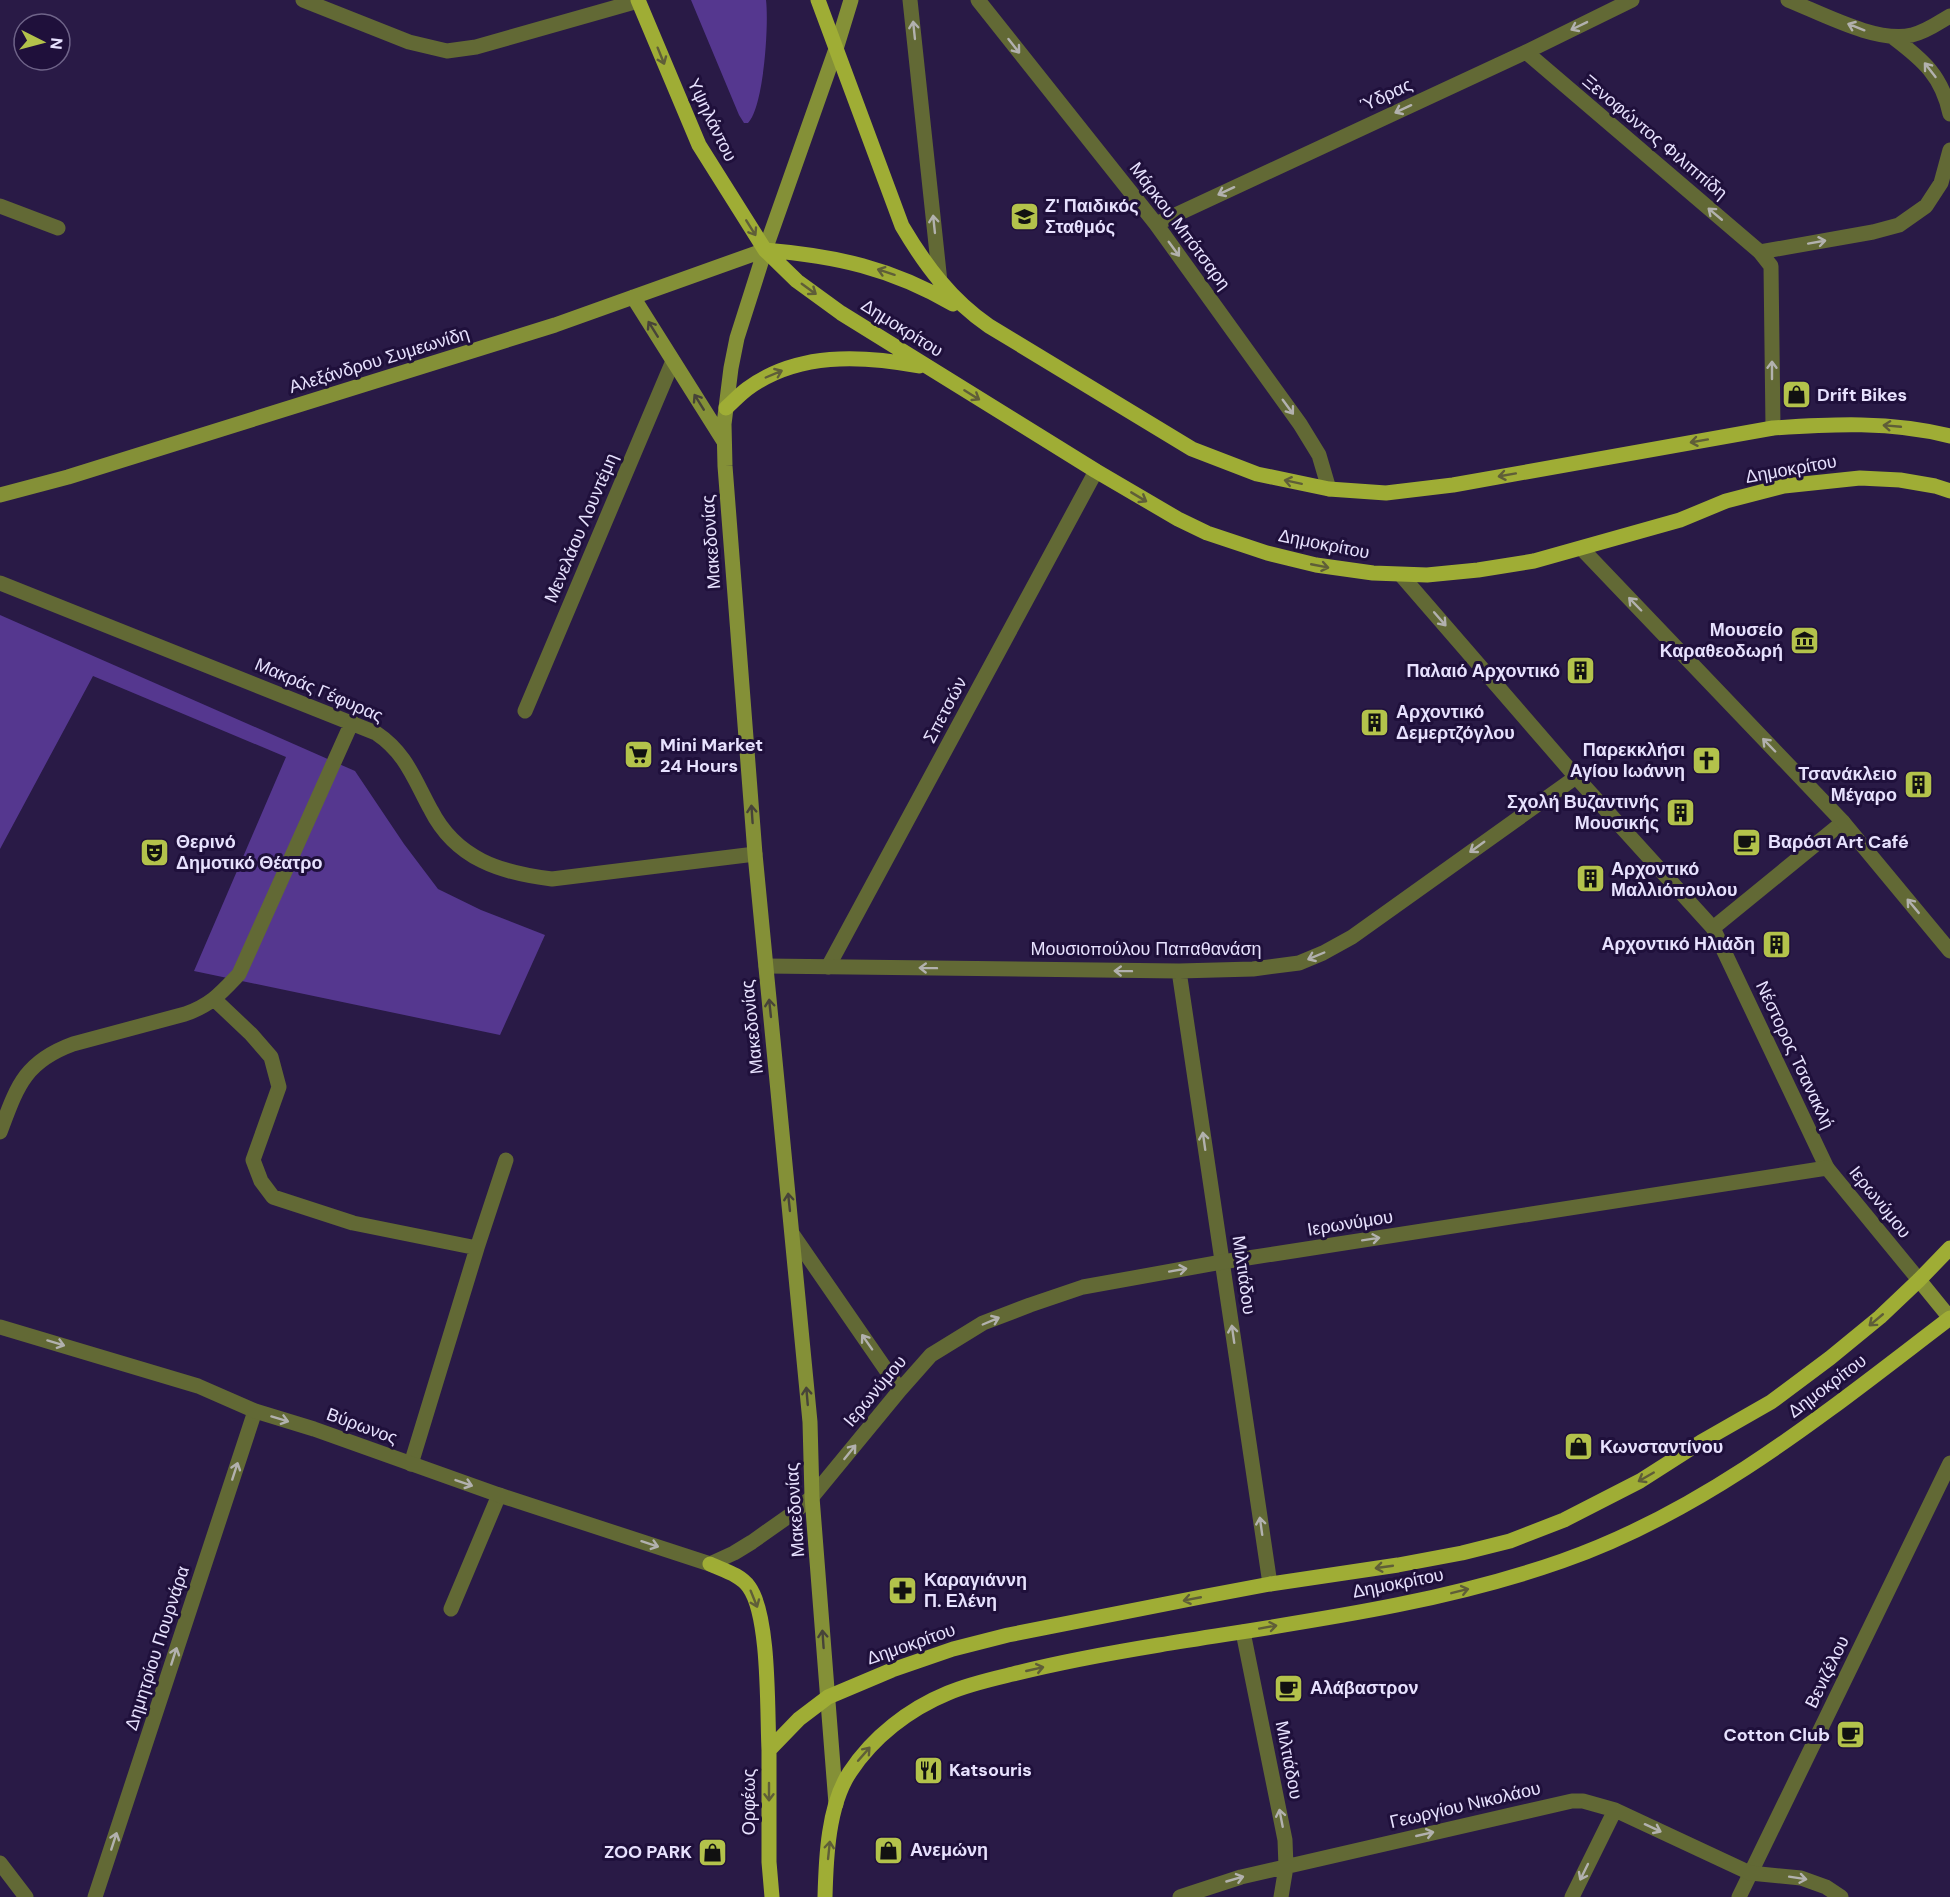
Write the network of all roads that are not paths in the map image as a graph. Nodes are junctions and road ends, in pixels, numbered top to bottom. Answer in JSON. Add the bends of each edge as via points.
{"nodes":[{"id":1,"x":303,"y":0,"type":"edge"},
{"id":2,"x":818,"y":0,"type":"edge"},
{"id":3,"x":851,"y":0,"type":"edge"},
{"id":4,"x":910,"y":0,"type":"edge"},
{"id":5,"x":978,"y":0,"type":"edge"},
{"id":6,"x":1632,"y":0,"type":"edge"},
{"id":7,"x":1788,"y":0,"type":"edge"},
{"id":8,"x":638,"y":1,"type":"edge"},
{"id":9,"x":1950,"y":16,"type":"edge"},
{"id":10,"x":1894,"y":38,"type":"junction"},
{"id":11,"x":836,"y":49,"type":"junction"},
{"id":12,"x":1526,"y":52,"type":"junction"},
{"id":13,"x":1950,"y":114,"type":"edge"},
{"id":14,"x":1950,"y":150,"type":"edge"},
{"id":15,"x":0,"y":206,"type":"edge"},
{"id":16,"x":1156,"y":224,"type":"junction"},
{"id":17,"x":58,"y":228,"type":"dead end"},
{"id":18,"x":765,"y":250,"type":"junction"},
{"id":19,"x":1760,"y":252,"type":"junction"},
{"id":20,"x":940,"y":282,"type":"junction"},
{"id":21,"x":633,"y":297,"type":"junction"},
{"id":22,"x":976,"y":316,"type":"junction"},
{"id":23,"x":674,"y":361,"type":"junction"},
{"id":24,"x":929,"y":368,"type":"junction"},
{"id":25,"x":726,"y":408,"type":"junction"},
{"id":26,"x":1773,"y":428,"type":"junction"},
{"id":27,"x":1950,"y":436,"type":"edge"},
{"id":28,"x":724,"y":442,"type":"junction"},
{"id":29,"x":1096,"y":471,"type":"junction"},
{"id":30,"x":1329,"y":489,"type":"junction"},
{"id":31,"x":1950,"y":491,"type":"edge"},
{"id":32,"x":0,"y":495,"type":"edge"},
{"id":33,"x":1582,"y":549,"type":"junction"},
{"id":34,"x":1401,"y":575,"type":"junction"},
{"id":35,"x":0,"y":583,"type":"edge"},
{"id":36,"x":525,"y":711,"type":"dead end"},
{"id":37,"x":352,"y":722,"type":"junction"},
{"id":38,"x":1576,"y":777,"type":"junction"},
{"id":39,"x":1843,"y":822,"type":"junction"},
{"id":40,"x":755,"y":854,"type":"junction"},
{"id":41,"x":1713,"y":928,"type":"junction"},
{"id":42,"x":1950,"y":951,"type":"edge"},
{"id":43,"x":766,"y":966,"type":"junction"},
{"id":44,"x":828,"y":967,"type":"junction"},
{"id":45,"x":1179,"y":971,"type":"junction"},
{"id":46,"x":215,"y":1000,"type":"junction"},
{"id":47,"x":0,"y":1132,"type":"edge"},
{"id":48,"x":506,"y":1160,"type":"dead end"},
{"id":49,"x":1827,"y":1168,"type":"junction"},
{"id":50,"x":793,"y":1235,"type":"junction"},
{"id":51,"x":477,"y":1248,"type":"junction"},
{"id":52,"x":1950,"y":1248,"type":"edge"},
{"id":53,"x":1222,"y":1262,"type":"junction"},
{"id":54,"x":1919,"y":1280,"type":"junction"},
{"id":55,"x":1950,"y":1318,"type":"edge"},
{"id":56,"x":0,"y":1327,"type":"edge"},
{"id":57,"x":900,"y":1390,"type":"junction"},
{"id":58,"x":255,"y":1411,"type":"junction"},
{"id":59,"x":1950,"y":1463,"type":"edge"},
{"id":60,"x":411,"y":1464,"type":"junction"},
{"id":61,"x":499,"y":1495,"type":"junction"},
{"id":62,"x":812,"y":1497,"type":"junction"},
{"id":63,"x":710,"y":1564,"type":"junction"},
{"id":64,"x":1270,"y":1584,"type":"junction"},
{"id":65,"x":451,"y":1609,"type":"dead end"},
{"id":66,"x":1243,"y":1632,"type":"junction"},
{"id":67,"x":828,"y":1697,"type":"junction"},
{"id":68,"x":769,"y":1750,"type":"junction"},
{"id":69,"x":836,"y":1804,"type":"junction"},
{"id":70,"x":1615,"y":1810,"type":"junction"},
{"id":71,"x":0,"y":1863,"type":"edge"},
{"id":72,"x":1286,"y":1867,"type":"junction"},
{"id":73,"x":1750,"y":1873,"type":"junction"},
{"id":74,"x":26,"y":1897,"type":"edge"},
{"id":75,"x":95,"y":1897,"type":"edge"},
{"id":76,"x":772,"y":1897,"type":"edge"},
{"id":77,"x":825,"y":1897,"type":"edge"},
{"id":78,"x":1180,"y":1897,"type":"edge"},
{"id":79,"x":1281,"y":1897,"type":"edge"},
{"id":80,"x":1572,"y":1897,"type":"edge"},
{"id":81,"x":1739,"y":1897,"type":"edge"},
{"id":82,"x":1841,"y":1897,"type":"edge"}],
"edges":[{"from":1,"to":8,"type":"street","via":[[409,42],[447,51],[476,47]]},
{"from":2,"to":11,"type":"main road"},
{"from":3,"to":11,"type":"main road"},
{"from":20,"to":4,"type":"street","one_way":true},
{"from":5,"to":16,"type":"street","name":"Μάρκου Μπότσαρη","one_way":true},
{"from":6,"to":12,"type":"street","name":"Ύδρας","one_way":true},
{"from":10,"to":7,"type":"street","one_way":true,"via":[[1865,31]]},
{"from":8,"to":18,"type":"main road","name":"Υψηλάντου","one_way":true,"via":[[699,145]]},
{"from":9,"to":10,"type":"street","via":[[1921,32]]},
{"from":13,"to":10,"type":"street","one_way":true,"via":[[1935,76]]},
{"from":11,"to":18,"type":"main road"},
{"from":11,"to":20,"type":"main road","name":"Δημοκρίτου","via":[[902,226]]},
{"from":12,"to":16,"type":"street","name":"Ύδρας","one_way":true},
{"from":19,"to":12,"type":"street","name":"Ξενοφώντος Φιλιππίδη","one_way":true},
{"from":19,"to":14,"type":"street","one_way":true,"via":[[1899,225],[1926,206],[1941,183]]},
{"from":15,"to":17,"type":"street"},
{"from":16,"to":30,"type":"street","name":"Μάρκου Μπότσαρη","one_way":true,"via":[[1300,424],[1319,455]]},
{"from":18,"to":21,"type":"main road","name":"Αλεξάνδρου Συμεωνίδη"},
{"from":22,"to":18,"type":"main road","one_way":true,"via":[[892,273],[830,258]]},
{"from":18,"to":24,"type":"main road","name":"Δημοκρίτου","one_way":true,"via":[[797,281],[841,313]]},
{"from":18,"to":25,"type":"main road","name":"Μακεδονίας","via":[[738,338]]},
{"from":26,"to":19,"type":"street","name":"Ξενοφώντος Φιλιππίδη","one_way":true,"via":[[1771,266]]},
{"from":20,"to":22,"type":"main road","name":"Δημοκρίτου"},
{"from":23,"to":21,"type":"main road","one_way":true},
{"from":21,"to":32,"type":"main road","name":"Αλεξάνδρου Συμεωνίδη","via":[[79,474]]},
{"from":30,"to":22,"type":"main road","name":"Δημοκρίτου","one_way":true,"via":[[1257,474],[1192,449]]},
{"from":28,"to":23,"type":"main road","one_way":true},
{"from":23,"to":36,"type":"street","name":"Μενελάου Λουντέμη"},
{"from":25,"to":24,"type":"main road","one_way":true,"via":[[769,375],[823,360],[884,359]]},
{"from":24,"to":29,"type":"main road","name":"Δημοκρίτου","one_way":true},
{"from":25,"to":28,"type":"main road","name":"Μακεδονίας"},
{"from":27,"to":26,"type":"main road","name":"Δημοκρίτου","one_way":true,"via":[[1900,426],[1863,424]]},
{"from":26,"to":30,"type":"main road","name":"Δημοκρίτου","one_way":true,"via":[[1453,485],[1386,493]]},
{"from":40,"to":28,"type":"main road","name":"Μακεδονίας","one_way":true},
{"from":29,"to":34,"type":"main road","name":"Δημοκρίτου","one_way":true,"via":[[1178,519],[1236,544],[1316,565]]},
{"from":29,"to":44,"type":"street","name":"Σπετσών"},
{"from":31,"to":33,"type":"main road","name":"Δημοκρίτου","via":[[1900,480],[1860,478],[1784,486]]},
{"from":33,"to":34,"type":"main road","name":"Δημοκρίτου","via":[[1498,567]]},
{"from":39,"to":33,"type":"street","one_way":true},
{"from":34,"to":38,"type":"street","name":"Νέστορος Τσανακλή","one_way":true},
{"from":35,"to":37,"type":"street","name":"Μακράς Γέφυρας"},
{"from":37,"to":40,"type":"street","name":"Μακράς Γέφυρας","via":[[396,748],[441,826],[472,856],[496,868],[552,879]]},
{"from":37,"to":46,"type":"street","via":[[247,961]]},
{"from":38,"to":41,"type":"street","name":"Νέστορος Τσανακλή"},
{"from":38,"to":45,"type":"street","name":"Μουσιοπούλου Παπαθανάση","one_way":true,"via":[[1352,937],[1323,953],[1299,963],[1270,968]]},
{"from":39,"to":41,"type":"street"},
{"from":42,"to":39,"type":"street","one_way":true},
{"from":40,"to":43,"type":"main road","name":"Μακεδονίας"},
{"from":41,"to":49,"type":"street","name":"Νέστορος Τσανακλή"},
{"from":43,"to":44,"type":"street","name":"Μουσιοπούλου Παπαθανάση"},
{"from":50,"to":43,"type":"main road","name":"Μακεδονίας","one_way":true},
{"from":45,"to":44,"type":"street","name":"Μουσιοπούλου Παπαθανάση","one_way":true},
{"from":53,"to":45,"type":"street","name":"Μιλτιάδου","one_way":true},
{"from":46,"to":47,"type":"street","via":[[201,1009],[73,1044],[43,1058],[21,1082]]},
{"from":46,"to":51,"type":"street","via":[[271,1057],[279,1087],[253,1160],[273,1197],[353,1223]]},
{"from":48,"to":51,"type":"street"},
{"from":53,"to":49,"type":"street","name":"Ιερωνύμου","one_way":true},
{"from":49,"to":54,"type":"street","name":"Ιερωνύμου"},
{"from":57,"to":50,"type":"street","one_way":true},
{"from":62,"to":50,"type":"main road","name":"Μακεδονίας","one_way":true,"via":[[810,1422]]},
{"from":51,"to":60,"type":"street"},
{"from":52,"to":54,"type":"main road","name":"Δημοκρίτου"},
{"from":57,"to":53,"type":"street","name":"Ιερωνύμου","one_way":true,"via":[[931,1356],[983,1323],[1083,1287]]},
{"from":64,"to":53,"type":"street","name":"Μιλτιάδου","one_way":true},
{"from":54,"to":55,"type":"main road"},
{"from":54,"to":64,"type":"main road","name":"Δημοκρίτου","one_way":true,"via":[[1880,1317],[1771,1402],[1564,1520],[1510,1541],[1462,1553]]},
{"from":66,"to":55,"type":"main road","name":"Δημοκρίτου","one_way":true,"via":[[1476,1587],[1562,1561],[1634,1531],[1730,1477],[1816,1420]]},
{"from":56,"to":58,"type":"street","name":"Βύρωνος","one_way":true,"via":[[198,1386]]},
{"from":62,"to":57,"type":"street","name":"Ιερωνύμου","one_way":true},
{"from":58,"to":60,"type":"street","name":"Βύρωνος","one_way":true},
{"from":75,"to":58,"type":"street","name":"Δημητρίου Πουρνάρα","one_way":true},
{"from":59,"to":73,"type":"street","name":"Βενιζέλου"},
{"from":60,"to":61,"type":"street","name":"Βύρωνος","one_way":true},
{"from":61,"to":63,"type":"street","name":"Βύρωνος","one_way":true},
{"from":61,"to":65,"type":"street"},
{"from":62,"to":63,"type":"street","name":"Ιερωνύμου","via":[[752,1542]]},
{"from":67,"to":62,"type":"main road","name":"Μακεδονίας","one_way":true},
{"from":63,"to":68,"type":"main road","one_way":true,"via":[[740,1578],[755,1598],[764,1636]]},
{"from":64,"to":67,"type":"main road","name":"Δημοκρίτου","one_way":true,"via":[[953,1649]]},
{"from":69,"to":66,"type":"main road","name":"Δημοκρίτου","one_way":true,"via":[[849,1773],[875,1742],[906,1716],[950,1692],[1074,1659]]},
{"from":72,"to":66,"type":"street","name":"Μιλτιάδου","one_way":true,"via":[[1282,1820]]},
{"from":67,"to":68,"type":"main road","name":"Ορφέως","via":[[799,1719]]},
{"from":67,"to":69,"type":"main road","name":"Μακεδονίας"},
{"from":68,"to":76,"type":"main road","name":"Ορφέως","one_way":true},
{"from":77,"to":69,"type":"main road","one_way":true},
{"from":72,"to":70,"type":"street","name":"Γεωργίου Νικολάου","one_way":true,"via":[[1561,1802],[1583,1801]]},
{"from":70,"to":73,"type":"street","name":"Γεωργίου Νικολάου","one_way":true},
{"from":70,"to":80,"type":"street","one_way":true},
{"from":71,"to":74,"type":"street"},
{"from":78,"to":72,"type":"street","name":"Γεωργίου Νικολάου","one_way":true},
{"from":72,"to":79,"type":"street","name":"Μιλτιάδου"},
{"from":73,"to":81,"type":"street","name":"Βενιζέλου"},
{"from":73,"to":82,"type":"street","name":"Γεωργίου Νικολάου","one_way":true,"via":[[1801,1878]]}]}
